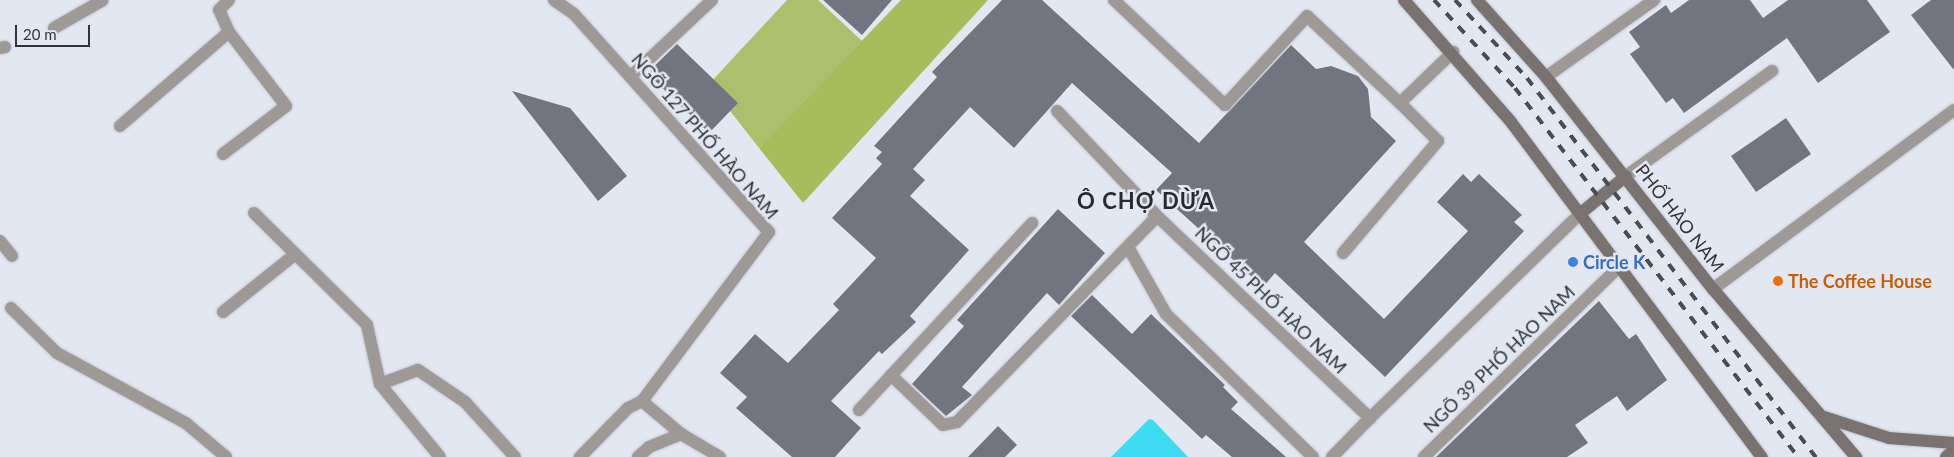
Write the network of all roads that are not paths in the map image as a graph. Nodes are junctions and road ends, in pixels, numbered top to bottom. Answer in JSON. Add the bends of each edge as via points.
{"nodes":[{"id":1,"x":103,"y":0,"type":"edge"},
{"id":2,"x":229,"y":0,"type":"edge"},
{"id":3,"x":554,"y":0,"type":"edge"},
{"id":4,"x":712,"y":0,"type":"edge"},
{"id":5,"x":1114,"y":0,"type":"edge"},
{"id":6,"x":1404,"y":0,"type":"edge"},
{"id":7,"x":1477,"y":0,"type":"edge"},
{"id":8,"x":1654,"y":0,"type":"edge"},
{"id":9,"x":54,"y":28,"type":"dead end"},
{"id":10,"x":229,"y":32,"type":"junction"},
{"id":11,"x":1452,"y":52,"type":"junction"},
{"id":12,"x":1772,"y":70,"type":"dead end"},
{"id":13,"x":631,"y":76,"type":"junction"},
{"id":14,"x":1546,"y":77,"type":"junction"},
{"id":15,"x":1400,"y":103,"type":"junction"},
{"id":16,"x":1954,"y":110,"type":"edge"},
{"id":17,"x":1057,"y":111,"type":"dead end"},
{"id":18,"x":120,"y":126,"type":"dead end"},
{"id":19,"x":223,"y":154,"type":"dead end"},
{"id":20,"x":1626,"y":176,"type":"junction"},
{"id":21,"x":254,"y":213,"type":"dead end"},
{"id":22,"x":1582,"y":213,"type":"junction"},
{"id":23,"x":1157,"y":216,"type":"junction"},
{"id":24,"x":1032,"y":223,"type":"dead end"},
{"id":25,"x":0,"y":240,"type":"edge"},
{"id":26,"x":1128,"y":247,"type":"junction"},
{"id":27,"x":1343,"y":253,"type":"dead end"},
{"id":28,"x":12,"y":256,"type":"dead end"},
{"id":29,"x":294,"y":256,"type":"junction"},
{"id":30,"x":1621,"y":265,"type":"junction"},
{"id":31,"x":1712,"y":289,"type":"junction"},
{"id":32,"x":11,"y":308,"type":"dead end"},
{"id":33,"x":223,"y":312,"type":"dead end"},
{"id":34,"x":891,"y":375,"type":"junction"},
{"id":35,"x":380,"y":384,"type":"junction"},
{"id":36,"x":642,"y":401,"type":"junction"},
{"id":37,"x":859,"y":410,"type":"dead end"},
{"id":38,"x":1824,"y":416,"type":"junction"},
{"id":39,"x":1370,"y":418,"type":"junction"},
{"id":40,"x":681,"y":434,"type":"junction"},
{"id":41,"x":1954,"y":443,"type":"edge"},
{"id":42,"x":1954,"y":450,"type":"edge"},
{"id":43,"x":226,"y":457,"type":"edge"},
{"id":44,"x":440,"y":457,"type":"edge"},
{"id":45,"x":514,"y":457,"type":"edge"},
{"id":46,"x":580,"y":457,"type":"edge"},
{"id":47,"x":638,"y":457,"type":"edge"},
{"id":48,"x":720,"y":457,"type":"edge"},
{"id":49,"x":1313,"y":457,"type":"edge"},
{"id":50,"x":1332,"y":457,"type":"edge"},
{"id":51,"x":1424,"y":457,"type":"edge"},
{"id":52,"x":1762,"y":457,"type":"edge"},
{"id":53,"x":1856,"y":457,"type":"edge"},
{"id":54,"x":1946,"y":457,"type":"edge"}],
"edges":[{"from":1,"to":9,"type":"lane"},
{"from":2,"to":10,"type":"lane","via":[[219,10]]},
{"from":3,"to":13,"type":"lane","name":"NGÕ 127 PHỐ HÀO NAM","via":[[574,14]]},
{"from":4,"to":13,"type":"lane"},
{"from":5,"to":15,"type":"lane","via":[[1225,105],[1307,16]]},
{"from":6,"to":11,"type":"main road"},
{"from":7,"to":14,"type":"main road","name":"PHỐ HÀO NAM"},
{"from":8,"to":14,"type":"lane"},
{"from":10,"to":18,"type":"lane"},
{"from":10,"to":19,"type":"lane","via":[[286,106]]},
{"from":11,"to":15,"type":"lane"},
{"from":11,"to":22,"type":"main road"},
{"from":12,"to":20,"type":"lane"},
{"from":13,"to":36,"type":"lane","name":"NGÕ 127 PHỐ HÀO NAM","via":[[769,232]]},
{"from":14,"to":20,"type":"main road","name":"PHỐ HÀO NAM"},
{"from":15,"to":27,"type":"lane","via":[[1438,141]]},
{"from":16,"to":31,"type":"lane"},
{"from":17,"to":23,"type":"lane","name":"NGÕ 45 PHỐ HÀO NAM"},
{"from":20,"to":22,"type":"main road"},
{"from":20,"to":31,"type":"main road","name":"PHỐ HÀO NAM"},
{"from":21,"to":29,"type":"lane"},
{"from":22,"to":30,"type":"main road"},
{"from":22,"to":39,"type":"lane"},
{"from":23,"to":26,"type":"lane"},
{"from":23,"to":39,"type":"lane","name":"NGÕ 45 PHỐ HÀO NAM"},
{"from":24,"to":34,"type":"lane"},
{"from":25,"to":28,"type":"lane"},
{"from":26,"to":34,"type":"lane","via":[[950,426],[942,425]]},
{"from":26,"to":49,"type":"lane","via":[[1166,314]]},
{"from":29,"to":33,"type":"lane"},
{"from":29,"to":35,"type":"lane","via":[[367,325]]},
{"from":30,"to":51,"type":"lane","name":"NGÕ 39 PHỐ HÀO NAM"},
{"from":30,"to":52,"type":"main road"},
{"from":31,"to":38,"type":"main road","name":"PHỐ HÀO NAM"},
{"from":32,"to":43,"type":"lane","via":[[57,353],[187,424]]},
{"from":34,"to":37,"type":"lane"},
{"from":35,"to":44,"type":"lane"},
{"from":35,"to":45,"type":"lane","via":[[418,370],[465,402]]},
{"from":36,"to":40,"type":"lane"},
{"from":36,"to":46,"type":"lane","via":[[628,408]]},
{"from":38,"to":41,"type":"main road","via":[[1889,438]]},
{"from":38,"to":53,"type":"main road","name":"PHỐ HÀO NAM"},
{"from":39,"to":50,"type":"lane"},
{"from":40,"to":47,"type":"lane","via":[[649,447]]},
{"from":40,"to":48,"type":"lane"},
{"from":42,"to":54,"type":"main road"}]}
